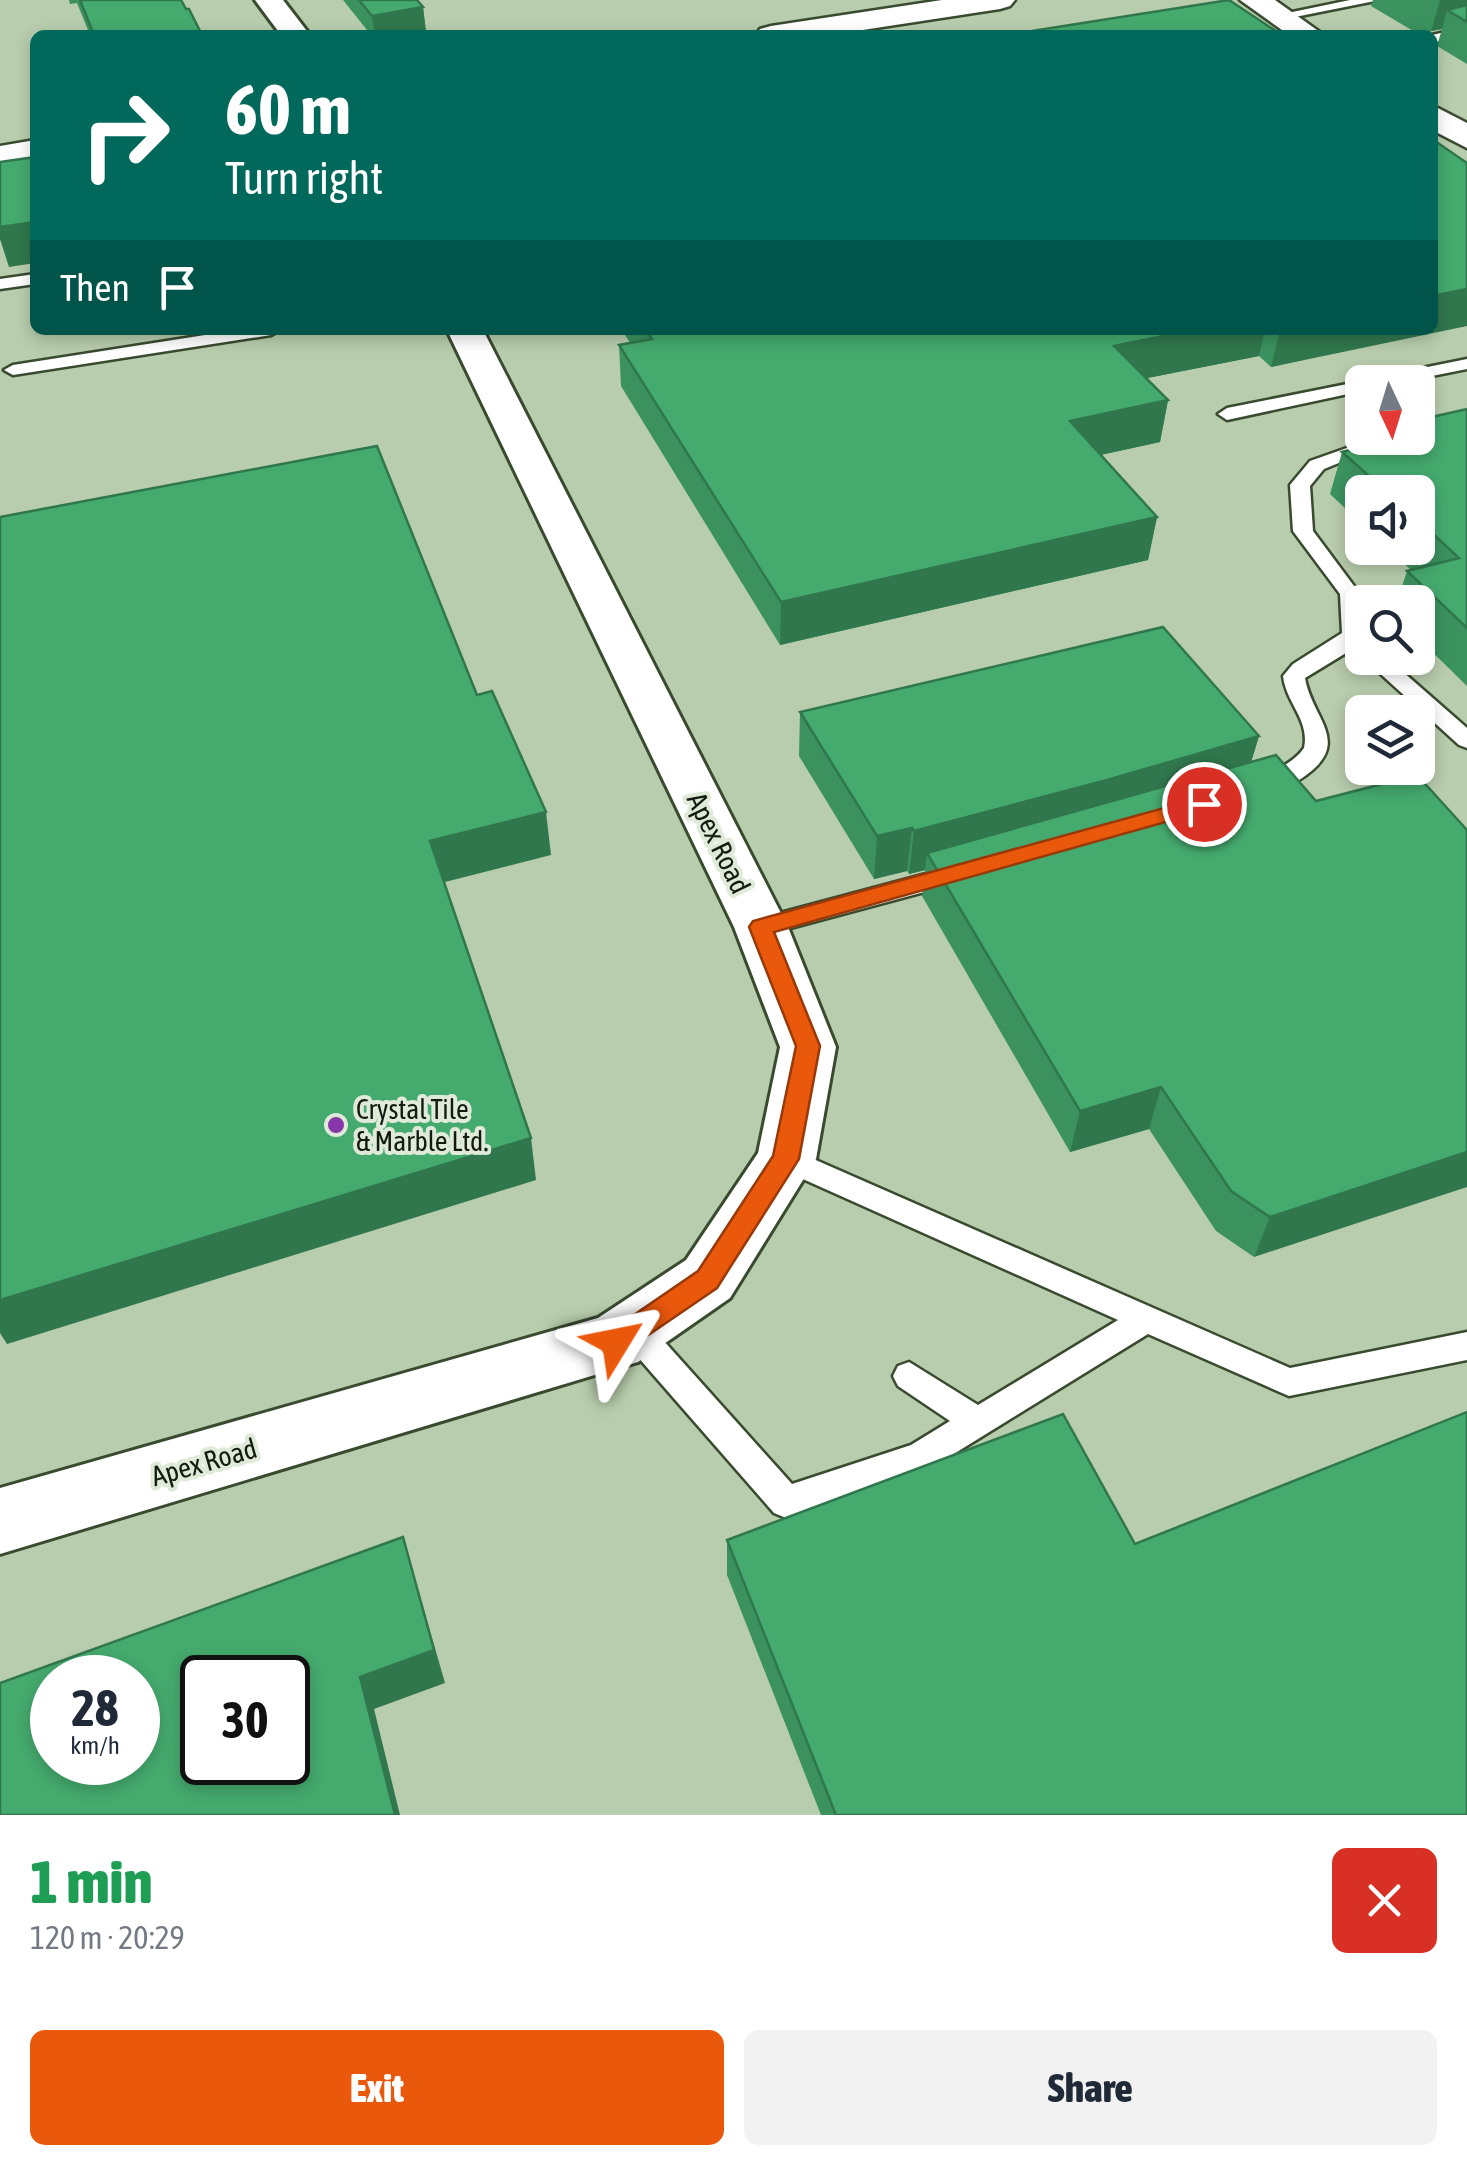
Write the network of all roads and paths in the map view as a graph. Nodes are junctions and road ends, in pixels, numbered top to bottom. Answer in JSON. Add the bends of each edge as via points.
{"nodes":[{"id":1,"x":269,"y":0,"type":"edge"},
{"id":2,"x":1000,"y":0,"type":"edge"},
{"id":3,"x":1373,"y":0,"type":"edge"},
{"id":4,"x":1268,"y":8,"type":"edge"},
{"id":5,"x":292,"y":30,"type":"edge"},
{"id":6,"x":804,"y":30,"type":"edge"},
{"id":7,"x":1301,"y":30,"type":"edge"},
{"id":8,"x":1467,"y":31,"type":"edge"},
{"id":9,"x":1438,"y":38,"type":"edge"},
{"id":10,"x":1438,"y":119,"type":"edge"},
{"id":11,"x":1467,"y":138,"type":"edge"},
{"id":12,"x":30,"y":151,"type":"edge"},
{"id":13,"x":0,"y":156,"type":"edge"},
{"id":14,"x":30,"y":281,"type":"edge"},
{"id":15,"x":2,"y":284,"type":"edge"},
{"id":16,"x":208,"y":335,"type":"edge"},
{"id":17,"x":467,"y":335,"type":"edge"},
{"id":18,"x":182,"y":337,"type":"edge"},
{"id":19,"x":1467,"y":364,"type":"edge"},
{"id":20,"x":13,"y":370,"type":"dead end"},
{"id":21,"x":1435,"y":370,"type":"edge"},
{"id":22,"x":1345,"y":390,"type":"edge"},
{"id":23,"x":1227,"y":414,"type":"dead end"},
{"id":24,"x":1345,"y":455,"type":"edge"},
{"id":25,"x":1345,"y":587,"type":"edge"},
{"id":26,"x":1345,"y":649,"type":"edge"},
{"id":27,"x":1393,"y":675,"type":"edge"},
{"id":28,"x":1467,"y":740,"type":"edge"},
{"id":29,"x":1239,"y":794,"type":"edge"},
{"id":30,"x":988,"y":866,"type":"edge"},
{"id":31,"x":761,"y":927,"type":"junction"},
{"id":32,"x":786,"y":1159,"type":"junction"},
{"id":33,"x":1146,"y":1319,"type":"junction"},
{"id":34,"x":634,"y":1330,"type":"junction"},
{"id":35,"x":1467,"y":1346,"type":"edge"},
{"id":36,"x":909,"y":1376,"type":"dead end"},
{"id":37,"x":977,"y":1422,"type":"junction"},
{"id":38,"x":0,"y":1521,"type":"edge"}],
"edges":[{"from":1,"to":5,"type":"street"},
{"from":2,"to":6,"type":"main road"},
{"from":3,"to":4,"type":"lane"},
{"from":4,"to":7,"type":"main road"},
{"from":8,"to":9,"type":"lane"},
{"from":10,"to":11,"type":"main road"},
{"from":12,"to":13,"type":"main road"},
{"from":14,"to":15,"type":"lane"},
{"from":16,"to":18,"type":"lane"},
{"from":17,"to":31,"type":"street","name":"Apex Road"},
{"from":18,"to":20,"type":"lane"},
{"from":19,"to":21,"type":"lane"},
{"from":22,"to":23,"type":"lane"},
{"from":24,"to":25,"type":"lane","via":[[1317,465],[1300,485],[1303,531]]},
{"from":26,"to":29,"type":"lane","via":[[1294,676],[1318,731],[1312,755],[1274,783]]},
{"from":27,"to":28,"type":"lane"},
{"from":30,"to":31,"type":"lane"},
{"from":31,"to":32,"type":"street","name":"Apex Road","via":[[808,1046]]},
{"from":32,"to":33,"type":"lane"},
{"from":32,"to":34,"type":"street","name":"Apex Road","via":[[708,1279]]},
{"from":33,"to":35,"type":"lane","via":[[1289,1382]]},
{"from":33,"to":37,"type":"lane"},
{"from":34,"to":37,"type":"lane","via":[[786,1502],[920,1457]]},
{"from":34,"to":38,"type":"street","name":"Apex Road","via":[[616,1342]]},
{"from":36,"to":37,"type":"lane"}]}
